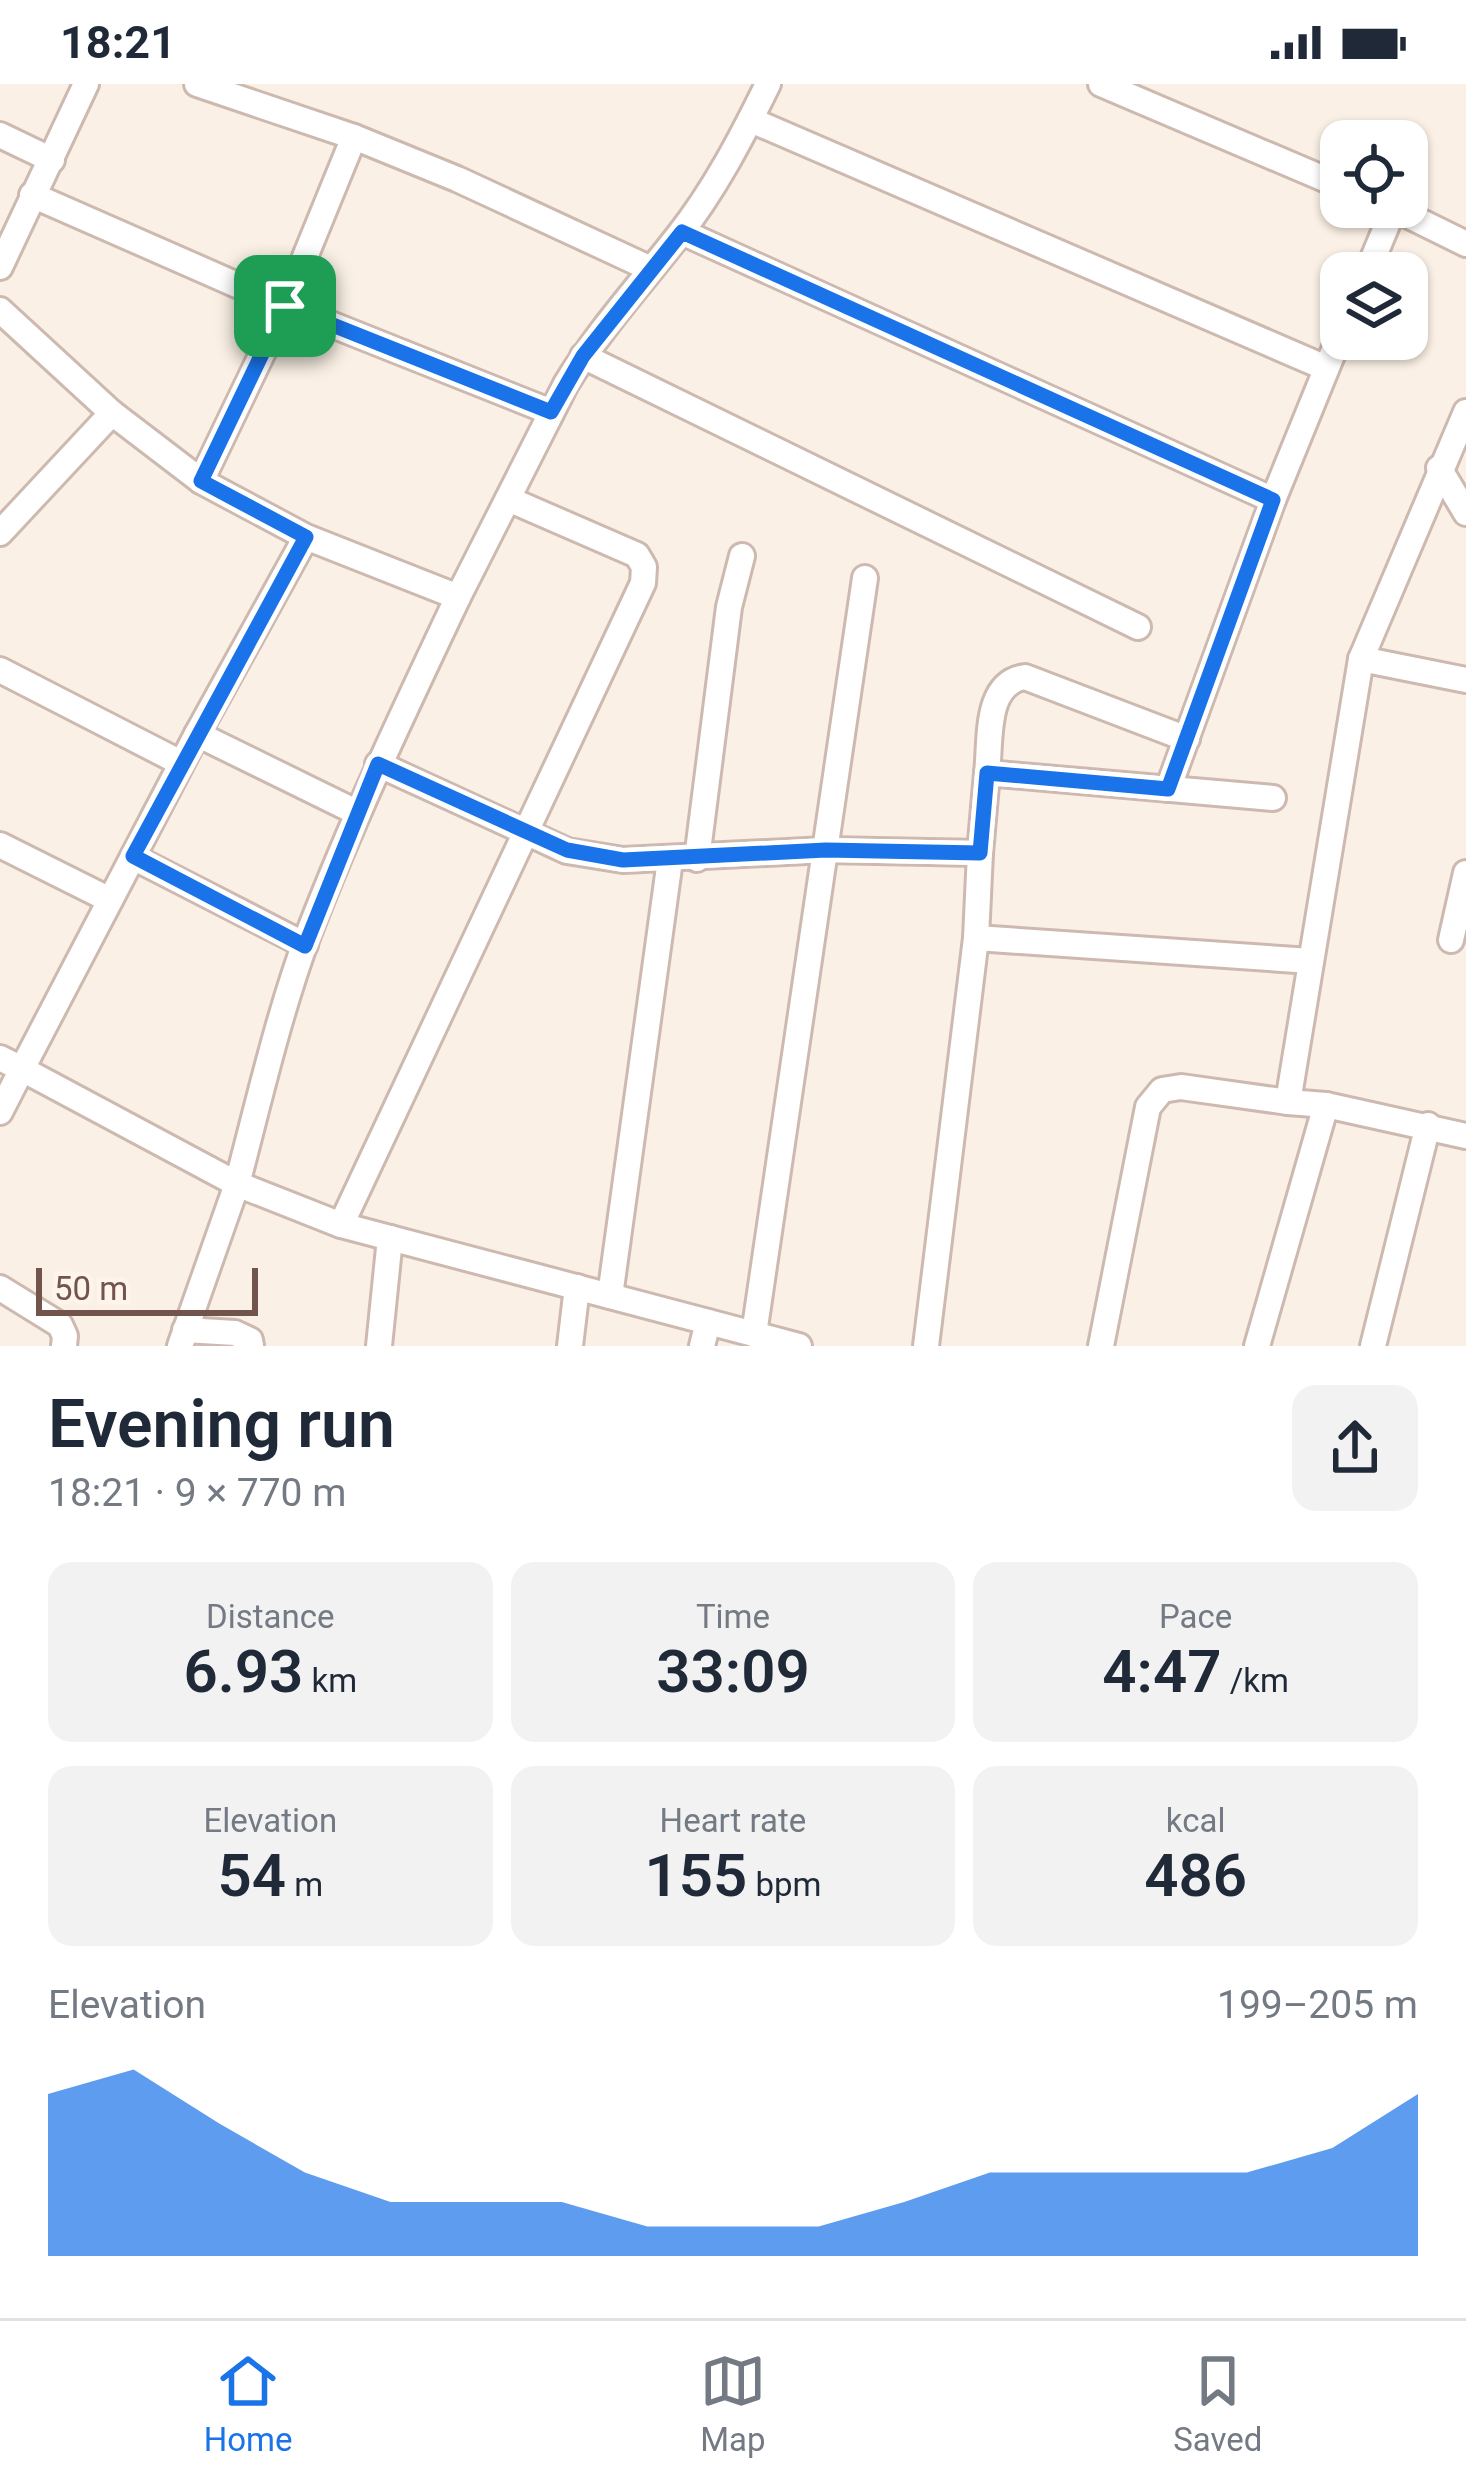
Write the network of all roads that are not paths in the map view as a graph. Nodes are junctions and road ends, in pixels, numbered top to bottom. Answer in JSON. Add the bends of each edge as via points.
{"nodes":[{"id":1,"x":86,"y":84,"type":"edge"},
{"id":2,"x":197,"y":84,"type":"edge"},
{"id":3,"x":768,"y":84,"type":"edge"},
{"id":4,"x":1101,"y":84,"type":"edge"},
{"id":5,"x":751,"y":120,"type":"junction"},
{"id":6,"x":0,"y":135,"type":"edge"},
{"id":7,"x":354,"y":137,"type":"junction"},
{"id":8,"x":52,"y":160,"type":"junction"},
{"id":9,"x":1320,"y":177,"type":"edge"},
{"id":10,"x":32,"y":194,"type":"junction"},
{"id":11,"x":1428,"y":226,"type":"edge"},
{"id":12,"x":682,"y":232,"type":"junction"},
{"id":13,"x":1466,"y":244,"type":"edge"},
{"id":14,"x":0,"y":267,"type":"edge"},
{"id":15,"x":651,"y":269,"type":"junction"},
{"id":16,"x":285,"y":306,"type":"junction"},
{"id":17,"x":0,"y":310,"type":"edge"},
{"id":18,"x":583,"y":356,"type":"junction"},
{"id":19,"x":1329,"y":360,"type":"edge"},
{"id":20,"x":1326,"y":368,"type":"junction"},
{"id":21,"x":551,"y":412,"type":"junction"},
{"id":22,"x":1466,"y":412,"type":"edge"},
{"id":23,"x":112,"y":413,"type":"junction"},
{"id":24,"x":1439,"y":468,"type":"junction"},
{"id":25,"x":201,"y":481,"type":"junction"},
{"id":26,"x":508,"y":499,"type":"junction"},
{"id":27,"x":1273,"y":500,"type":"junction"},
{"id":28,"x":1466,"y":514,"type":"edge"},
{"id":29,"x":0,"y":533,"type":"edge"},
{"id":30,"x":306,"y":537,"type":"junction"},
{"id":31,"x":742,"y":556,"type":"dead end"},
{"id":32,"x":865,"y":578,"type":"dead end"},
{"id":33,"x":458,"y":597,"type":"junction"},
{"id":34,"x":1138,"y":627,"type":"dead end"},
{"id":35,"x":1360,"y":659,"type":"junction"},
{"id":36,"x":0,"y":670,"type":"edge"},
{"id":37,"x":1466,"y":680,"type":"edge"},
{"id":38,"x":197,"y":734,"type":"junction"},
{"id":39,"x":1187,"y":739,"type":"junction"},
{"id":40,"x":182,"y":763,"type":"junction"},
{"id":41,"x":378,"y":764,"type":"junction"},
{"id":42,"x":987,"y":773,"type":"junction"},
{"id":43,"x":1168,"y":789,"type":"junction"},
{"id":44,"x":1273,"y":798,"type":"dead end"},
{"id":45,"x":358,"y":813,"type":"junction"},
{"id":46,"x":527,"y":830,"type":"junction"},
{"id":47,"x":0,"y":845,"type":"edge"},
{"id":48,"x":826,"y":850,"type":"junction"},
{"id":49,"x":980,"y":853,"type":"junction"},
{"id":50,"x":133,"y":856,"type":"junction"},
{"id":51,"x":697,"y":859,"type":"junction"},
{"id":52,"x":670,"y":860,"type":"junction"},
{"id":53,"x":1466,"y":873,"type":"edge"},
{"id":54,"x":110,"y":900,"type":"junction"},
{"id":55,"x":976,"y":938,"type":"junction"},
{"id":56,"x":1451,"y":940,"type":"dead end"},
{"id":57,"x":305,"y":946,"type":"junction"},
{"id":58,"x":1311,"y":961,"type":"junction"},
{"id":59,"x":11,"y":1064,"type":"edge"},
{"id":60,"x":1288,"y":1102,"type":"junction"},
{"id":61,"x":1326,"y":1105,"type":"junction"},
{"id":62,"x":0,"y":1112,"type":"edge"},
{"id":63,"x":1427,"y":1125,"type":"junction"},
{"id":64,"x":1466,"y":1136,"type":"edge"},
{"id":65,"x":237,"y":1184,"type":"junction"},
{"id":66,"x":341,"y":1225,"type":"junction"},
{"id":67,"x":390,"y":1238,"type":"junction"},
{"id":68,"x":577,"y":1287,"type":"junction"},
{"id":69,"x":0,"y":1288,"type":"edge"},
{"id":70,"x":610,"y":1296,"type":"junction"},
{"id":71,"x":705,"y":1334,"type":"edge"},
{"id":72,"x":754,"y":1334,"type":"junction"},
{"id":73,"x":183,"y":1338,"type":"edge"},
{"id":74,"x":64,"y":1346,"type":"edge"},
{"id":75,"x":251,"y":1346,"type":"edge"},
{"id":76,"x":379,"y":1346,"type":"edge"},
{"id":77,"x":570,"y":1346,"type":"edge"},
{"id":78,"x":799,"y":1346,"type":"edge"},
{"id":79,"x":926,"y":1346,"type":"edge"},
{"id":80,"x":1101,"y":1346,"type":"edge"},
{"id":81,"x":1257,"y":1346,"type":"edge"},
{"id":82,"x":1373,"y":1346,"type":"edge"}],
"edges":[{"from":1,"to":8,"type":"street"},
{"from":2,"to":7,"type":"street"},
{"from":3,"to":5,"type":"street"},
{"from":4,"to":9,"type":"street"},
{"from":5,"to":12,"type":"street"},
{"from":5,"to":20,"type":"street"},
{"from":6,"to":8,"type":"street"},
{"from":7,"to":15,"type":"street"},
{"from":7,"to":16,"type":"street"},
{"from":8,"to":10,"type":"street"},
{"from":10,"to":14,"type":"street"},
{"from":10,"to":16,"type":"street"},
{"from":11,"to":13,"type":"street"},
{"from":12,"to":15,"type":"street"},
{"from":12,"to":27,"type":"street"},
{"from":15,"to":18,"type":"street"},
{"from":16,"to":21,"type":"street"},
{"from":16,"to":25,"type":"street"},
{"from":17,"to":23,"type":"street"},
{"from":18,"to":21,"type":"street"},
{"from":18,"to":34,"type":"street"},
{"from":19,"to":20,"type":"street"},
{"from":20,"to":27,"type":"street"},
{"from":21,"to":26,"type":"street"},
{"from":22,"to":24,"type":"street"},
{"from":23,"to":25,"type":"street"},
{"from":23,"to":29,"type":"street"},
{"from":24,"to":28,"type":"street"},
{"from":24,"to":35,"type":"street"},
{"from":25,"to":30,"type":"street"},
{"from":26,"to":33,"type":"street"},
{"from":26,"to":46,"type":"street","via":[[637,555],[644,567]]},
{"from":27,"to":39,"type":"street"},
{"from":30,"to":33,"type":"street"},
{"from":30,"to":38,"type":"street"},
{"from":31,"to":51,"type":"street","via":[[725,629]]},
{"from":32,"to":48,"type":"street"},
{"from":33,"to":41,"type":"street"},
{"from":35,"to":37,"type":"street"},
{"from":35,"to":58,"type":"street"},
{"from":36,"to":40,"type":"street"},
{"from":38,"to":40,"type":"street"},
{"from":38,"to":45,"type":"street"},
{"from":39,"to":42,"type":"street","via":[[1024,677],[997,693]]},
{"from":39,"to":43,"type":"street"},
{"from":40,"to":50,"type":"street"},
{"from":41,"to":45,"type":"street"},
{"from":41,"to":46,"type":"street"},
{"from":42,"to":43,"type":"street"},
{"from":42,"to":49,"type":"street"},
{"from":43,"to":44,"type":"street"},
{"from":45,"to":57,"type":"street"},
{"from":46,"to":52,"type":"street","via":[[567,850]]},
{"from":46,"to":66,"type":"street"},
{"from":47,"to":54,"type":"street"},
{"from":48,"to":49,"type":"street"},
{"from":48,"to":51,"type":"street"},
{"from":48,"to":72,"type":"street"},
{"from":49,"to":55,"type":"street"},
{"from":50,"to":54,"type":"street"},
{"from":50,"to":57,"type":"street"},
{"from":51,"to":52,"type":"street"},
{"from":52,"to":70,"type":"street"},
{"from":53,"to":56,"type":"street"},
{"from":54,"to":59,"type":"street"},
{"from":55,"to":58,"type":"street"},
{"from":55,"to":79,"type":"street"},
{"from":57,"to":65,"type":"street"},
{"from":58,"to":60,"type":"street"},
{"from":59,"to":62,"type":"street"},
{"from":59,"to":65,"type":"street"},
{"from":60,"to":61,"type":"street"},
{"from":60,"to":80,"type":"street","via":[[1181,1087],[1162,1090],[1148,1107]]},
{"from":61,"to":63,"type":"street"},
{"from":61,"to":81,"type":"street"},
{"from":63,"to":64,"type":"street"},
{"from":63,"to":82,"type":"street"},
{"from":65,"to":66,"type":"street"},
{"from":65,"to":73,"type":"street"},
{"from":66,"to":67,"type":"street"},
{"from":67,"to":68,"type":"street"},
{"from":67,"to":76,"type":"street"},
{"from":68,"to":70,"type":"street"},
{"from":68,"to":77,"type":"street"},
{"from":69,"to":74,"type":"street","via":[[60,1325]]},
{"from":70,"to":71,"type":"street"},
{"from":71,"to":72,"type":"street"},
{"from":72,"to":78,"type":"street"},
{"from":73,"to":75,"type":"street","via":[[235,1334]]}]}
